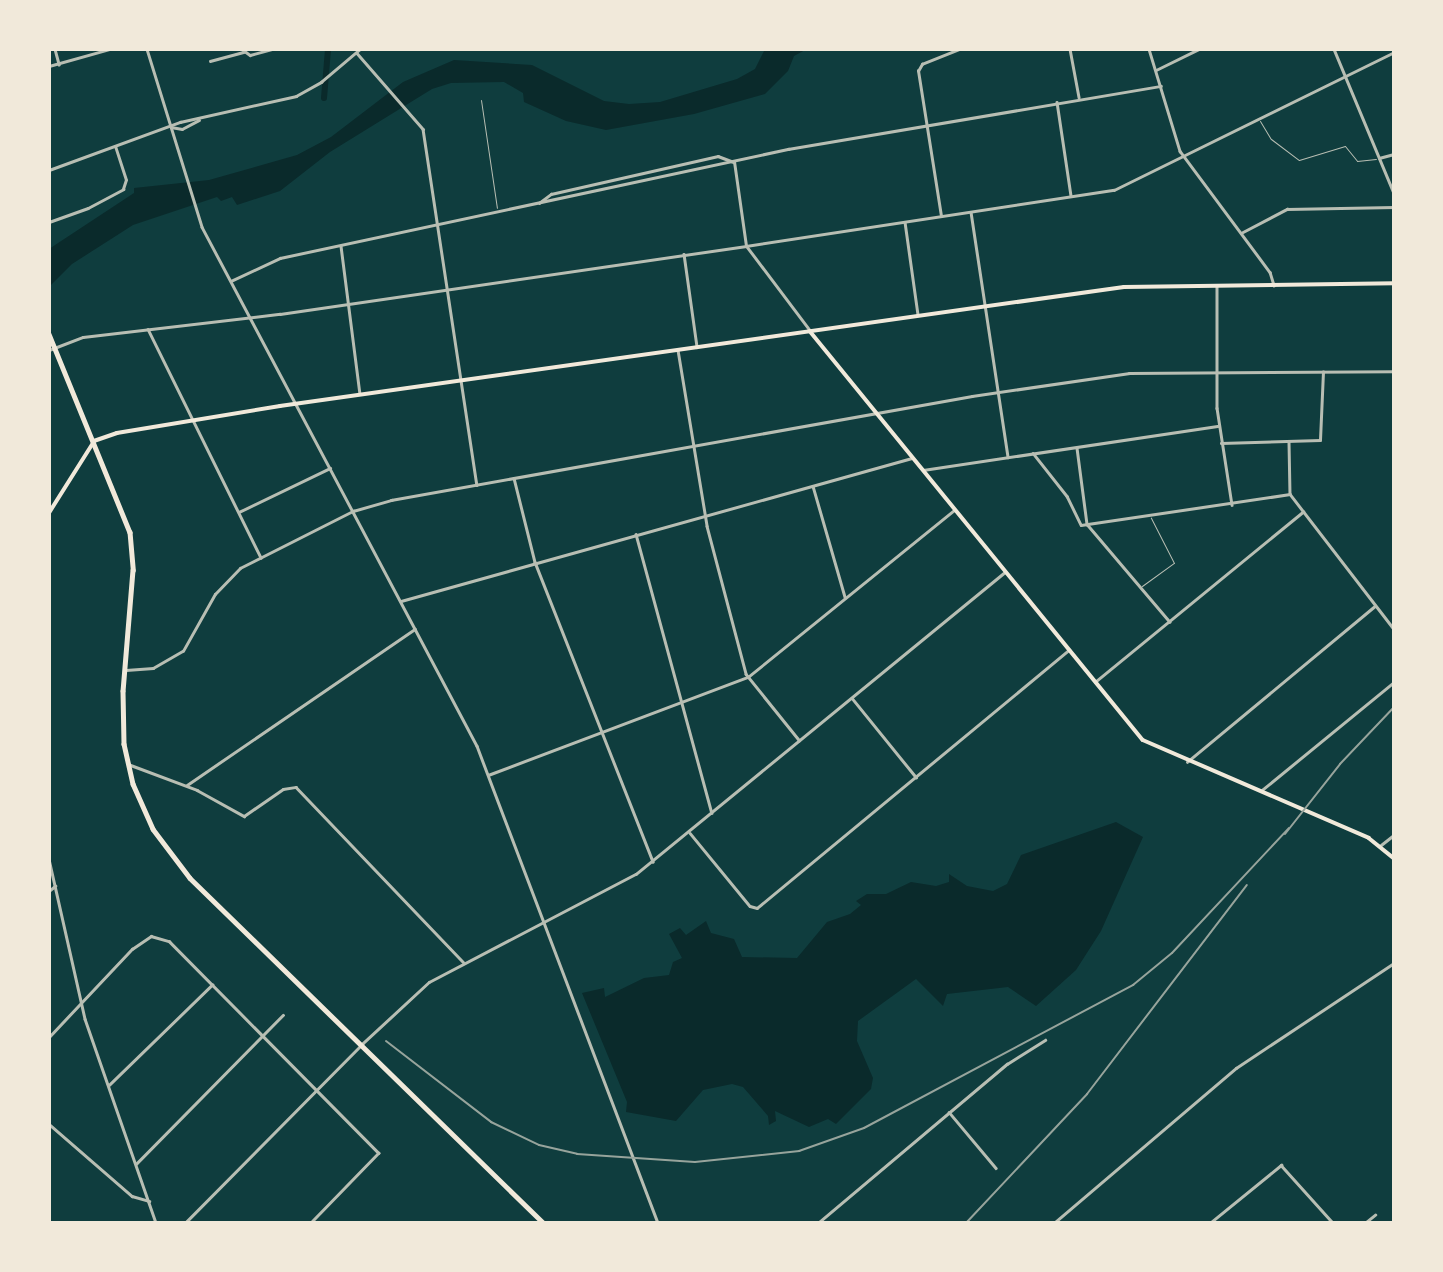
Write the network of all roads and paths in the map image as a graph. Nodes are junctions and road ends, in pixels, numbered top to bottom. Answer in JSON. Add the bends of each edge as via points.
{"nodes":[{"id":1,"x":55,"y":49,"type":"edge"},
{"id":2,"x":110,"y":49,"type":"edge"},
{"id":3,"x":147,"y":49,"type":"edge"},
{"id":4,"x":273,"y":49,"type":"edge"},
{"id":5,"x":360,"y":49,"type":"edge"},
{"id":6,"x":959,"y":49,"type":"edge"},
{"id":7,"x":1070,"y":49,"type":"edge"},
{"id":8,"x":1149,"y":49,"type":"edge"},
{"id":9,"x":1199,"y":49,"type":"edge"},
{"id":10,"x":1334,"y":49,"type":"edge"},
{"id":11,"x":243,"y":51,"type":"edge"},
{"id":12,"x":1394,"y":52,"type":"edge"},
{"id":13,"x":356,"y":53,"type":"junction"},
{"id":14,"x":210,"y":61,"type":"dead end"},
{"id":15,"x":59,"y":64,"type":"junction"},
{"id":16,"x":49,"y":66,"type":"edge"},
{"id":17,"x":1156,"y":70,"type":"junction"},
{"id":18,"x":1345,"y":76,"type":"junction"},
{"id":19,"x":1161,"y":86,"type":"junction"},
{"id":20,"x":1079,"y":98,"type":"junction"},
{"id":21,"x":481,"y":100,"type":"dead end"},
{"id":22,"x":1057,"y":102,"type":"junction"},
{"id":23,"x":1259,"y":119,"type":"junction"},
{"id":24,"x":199,"y":120,"type":"junction"},
{"id":25,"x":926,"y":124,"type":"junction"},
{"id":26,"x":171,"y":127,"type":"junction"},
{"id":27,"x":115,"y":147,"type":"junction"},
{"id":28,"x":1394,"y":154,"type":"edge"},
{"id":29,"x":1184,"y":156,"type":"junction"},
{"id":30,"x":1379,"y":158,"type":"junction"},
{"id":31,"x":734,"y":162,"type":"junction"},
{"id":32,"x":49,"y":170,"type":"edge"},
{"id":33,"x":1394,"y":193,"type":"edge"},
{"id":34,"x":1071,"y":197,"type":"junction"},
{"id":35,"x":538,"y":205,"type":"junction"},
{"id":36,"x":1394,"y":208,"type":"edge"},
{"id":37,"x":971,"y":212,"type":"junction"},
{"id":38,"x":498,"y":214,"type":"junction"},
{"id":39,"x":941,"y":216,"type":"junction"},
{"id":40,"x":49,"y":222,"type":"edge"},
{"id":41,"x":905,"y":222,"type":"junction"},
{"id":42,"x":439,"y":226,"type":"junction"},
{"id":43,"x":1241,"y":233,"type":"junction"},
{"id":44,"x":341,"y":246,"type":"junction"},
{"id":45,"x":746,"y":246,"type":"junction"},
{"id":46,"x":684,"y":254,"type":"junction"},
{"id":47,"x":231,"y":281,"type":"junction"},
{"id":48,"x":1394,"y":283,"type":"edge"},
{"id":49,"x":1217,"y":285,"type":"junction"},
{"id":50,"x":1274,"y":285,"type":"junction"},
{"id":51,"x":450,"y":289,"type":"junction"},
{"id":52,"x":347,"y":304,"type":"junction"},
{"id":53,"x":986,"y":306,"type":"junction"},
{"id":54,"x":918,"y":315,"type":"junction"},
{"id":55,"x":251,"y":317,"type":"junction"},
{"id":56,"x":148,"y":329,"type":"junction"},
{"id":57,"x":810,"y":331,"type":"junction"},
{"id":58,"x":49,"y":334,"type":"edge"},
{"id":59,"x":55,"y":347,"type":"junction"},
{"id":60,"x":697,"y":347,"type":"junction"},
{"id":61,"x":678,"y":350,"type":"junction"},
{"id":62,"x":49,"y":351,"type":"edge"},
{"id":63,"x":1394,"y":371,"type":"edge"},
{"id":64,"x":1323,"y":372,"type":"junction"},
{"id":65,"x":1218,"y":373,"type":"junction"},
{"id":66,"x":462,"y":380,"type":"junction"},
{"id":67,"x":999,"y":393,"type":"junction"},
{"id":68,"x":360,"y":394,"type":"junction"},
{"id":69,"x":297,"y":403,"type":"junction"},
{"id":70,"x":875,"y":413,"type":"junction"},
{"id":71,"x":191,"y":421,"type":"junction"},
{"id":72,"x":1219,"y":426,"type":"junction"},
{"id":73,"x":94,"y":442,"type":"junction"},
{"id":74,"x":1289,"y":442,"type":"junction"},
{"id":75,"x":1221,"y":443,"type":"junction"},
{"id":76,"x":694,"y":446,"type":"junction"},
{"id":77,"x":1077,"y":448,"type":"junction"},
{"id":78,"x":1033,"y":453,"type":"junction"},
{"id":79,"x":1008,"y":457,"type":"junction"},
{"id":80,"x":912,"y":458,"type":"junction"},
{"id":81,"x":330,"y":468,"type":"junction"},
{"id":82,"x":923,"y":470,"type":"junction"},
{"id":83,"x":514,"y":478,"type":"junction"},
{"id":84,"x":477,"y":485,"type":"junction"},
{"id":85,"x":813,"y":486,"type":"junction"},
{"id":86,"x":1290,"y":494,"type":"junction"},
{"id":87,"x":1233,"y":505,"type":"junction"},
{"id":88,"x":954,"y":510,"type":"junction"},
{"id":89,"x":353,"y":511,"type":"junction"},
{"id":90,"x":1303,"y":512,"type":"junction"},
{"id":91,"x":49,"y":513,"type":"edge"},
{"id":92,"x":238,"y":513,"type":"junction"},
{"id":93,"x":705,"y":515,"type":"junction"},
{"id":94,"x":1150,"y":518,"type":"junction"},
{"id":95,"x":1087,"y":524,"type":"junction"},
{"id":96,"x":636,"y":534,"type":"junction"},
{"id":97,"x":261,"y":558,"type":"junction"},
{"id":98,"x":536,"y":562,"type":"junction"},
{"id":99,"x":1005,"y":572,"type":"junction"},
{"id":100,"x":1141,"y":587,"type":"junction"},
{"id":101,"x":845,"y":598,"type":"junction"},
{"id":102,"x":401,"y":601,"type":"junction"},
{"id":103,"x":1375,"y":606,"type":"junction"},
{"id":104,"x":1170,"y":622,"type":"junction"},
{"id":105,"x":415,"y":628,"type":"junction"},
{"id":106,"x":1394,"y":629,"type":"edge"},
{"id":107,"x":1069,"y":650,"type":"junction"},
{"id":108,"x":125,"y":670,"type":"junction"},
{"id":109,"x":748,"y":677,"type":"junction"},
{"id":110,"x":1095,"y":682,"type":"junction"},
{"id":111,"x":1394,"y":682,"type":"edge"},
{"id":112,"x":852,"y":698,"type":"junction"},
{"id":113,"x":681,"y":704,"type":"junction"},
{"id":114,"x":601,"y":733,"type":"junction"},
{"id":115,"x":800,"y":741,"type":"junction"},
{"id":116,"x":1187,"y":762,"type":"junction"},
{"id":117,"x":128,"y":764,"type":"junction"},
{"id":118,"x":488,"y":775,"type":"junction"},
{"id":119,"x":917,"y":777,"type":"junction"},
{"id":120,"x":187,"y":785,"type":"junction"},
{"id":121,"x":1259,"y":792,"type":"junction"},
{"id":122,"x":712,"y":813,"type":"junction"},
{"id":123,"x":689,"y":832,"type":"junction"},
{"id":124,"x":1394,"y":835,"type":"edge"},
{"id":125,"x":1381,"y":845,"type":"junction"},
{"id":126,"x":1394,"y":858,"type":"edge"},
{"id":127,"x":49,"y":859,"type":"edge"},
{"id":128,"x":653,"y":862,"type":"junction"},
{"id":129,"x":55,"y":886,"type":"junction"},
{"id":130,"x":49,"y":891,"type":"edge"},
{"id":131,"x":544,"y":923,"type":"junction"},
{"id":132,"x":463,"y":962,"type":"junction"},
{"id":133,"x":1394,"y":963,"type":"edge"},
{"id":134,"x":212,"y":985,"type":"junction"},
{"id":135,"x":80,"y":1002,"type":"junction"},
{"id":136,"x":283,"y":1015,"type":"dead end"},
{"id":137,"x":263,"y":1036,"type":"junction"},
{"id":138,"x":49,"y":1037,"type":"edge"},
{"id":139,"x":1045,"y":1040,"type":"dead end"},
{"id":140,"x":362,"y":1044,"type":"junction"},
{"id":141,"x":109,"y":1086,"type":"junction"},
{"id":142,"x":317,"y":1089,"type":"junction"},
{"id":143,"x":949,"y":1112,"type":"junction"},
{"id":144,"x":49,"y":1124,"type":"edge"},
{"id":145,"x":136,"y":1164,"type":"junction"},
{"id":146,"x":996,"y":1168,"type":"dead end"},
{"id":147,"x":149,"y":1201,"type":"junction"},
{"id":148,"x":156,"y":1223,"type":"edge"},
{"id":149,"x":185,"y":1223,"type":"edge"},
{"id":150,"x":311,"y":1223,"type":"edge"},
{"id":151,"x":544,"y":1223,"type":"edge"},
{"id":152,"x":658,"y":1223,"type":"edge"},
{"id":153,"x":818,"y":1223,"type":"edge"},
{"id":154,"x":1054,"y":1223,"type":"edge"},
{"id":155,"x":1210,"y":1223,"type":"edge"},
{"id":156,"x":1333,"y":1223,"type":"edge"},
{"id":157,"x":1365,"y":1223,"type":"edge"},
{"id":158,"x":1376,"y":1223,"type":"edge"}],
"edges":[{"from":1,"to":15,"type":"street"},
{"from":2,"to":15,"type":"street"},
{"from":3,"to":26,"type":"street"},
{"from":4,"to":11,"type":"street"},
{"from":5,"to":13,"type":"street"},
{"from":6,"to":25,"type":"street","via":[[922,64],[918,71]]},
{"from":7,"to":20,"type":"street"},
{"from":8,"to":17,"type":"street"},
{"from":9,"to":17,"type":"street"},
{"from":10,"to":18,"type":"street"},
{"from":11,"to":14,"type":"street"},
{"from":12,"to":18,"type":"street"},
{"from":13,"to":24,"type":"street","via":[[296,96]]},
{"from":13,"to":42,"type":"street","via":[[386,83],[425,136]]},
{"from":15,"to":16,"type":"street"},
{"from":17,"to":19,"type":"street"},
{"from":18,"to":23,"type":"street"},
{"from":18,"to":30,"type":"street"},
{"from":19,"to":20,"type":"street"},
{"from":19,"to":29,"type":"street"},
{"from":20,"to":22,"type":"street"},
{"from":21,"to":38,"type":"lane"},
{"from":22,"to":25,"type":"street"},
{"from":22,"to":34,"type":"street"},
{"from":23,"to":29,"type":"street"},
{"from":23,"to":30,"type":"lane","via":[[1271,139],[1299,160],[1345,146],[1357,161]]},
{"from":24,"to":26,"type":"street"},
{"from":24,"to":26,"type":"street","via":[[182,130]]},
{"from":25,"to":31,"type":"street"},
{"from":25,"to":39,"type":"street"},
{"from":26,"to":27,"type":"street"},
{"from":26,"to":47,"type":"street","via":[[194,206]]},
{"from":27,"to":32,"type":"street"},
{"from":27,"to":40,"type":"street","via":[[125,180],[123,189]]},
{"from":28,"to":30,"type":"street"},
{"from":29,"to":34,"type":"street","via":[[1121,188]]},
{"from":29,"to":43,"type":"street"},
{"from":30,"to":33,"type":"street"},
{"from":31,"to":35,"type":"street"},
{"from":31,"to":35,"type":"street","via":[[718,156],[551,194]]},
{"from":31,"to":45,"type":"street"},
{"from":34,"to":37,"type":"street"},
{"from":35,"to":38,"type":"street"},
{"from":36,"to":43,"type":"street","via":[[1287,209]]},
{"from":37,"to":39,"type":"street"},
{"from":37,"to":53,"type":"street"},
{"from":38,"to":42,"type":"street"},
{"from":39,"to":41,"type":"street"},
{"from":41,"to":45,"type":"street"},
{"from":41,"to":54,"type":"street"},
{"from":42,"to":44,"type":"street"},
{"from":42,"to":51,"type":"street"},
{"from":43,"to":50,"type":"street","via":[[1270,272]]},
{"from":44,"to":47,"type":"street","via":[[268,261]]},
{"from":44,"to":52,"type":"street"},
{"from":45,"to":46,"type":"street"},
{"from":45,"to":57,"type":"street"},
{"from":46,"to":51,"type":"street"},
{"from":46,"to":60,"type":"street"},
{"from":47,"to":55,"type":"street"},
{"from":48,"to":50,"type":"main road"},
{"from":49,"to":50,"type":"main road"},
{"from":49,"to":53,"type":"main road","via":[[1135,286]]},
{"from":49,"to":65,"type":"street"},
{"from":51,"to":52,"type":"street"},
{"from":51,"to":66,"type":"street"},
{"from":52,"to":55,"type":"street"},
{"from":52,"to":68,"type":"street"},
{"from":53,"to":54,"type":"main road"},
{"from":53,"to":67,"type":"street"},
{"from":54,"to":57,"type":"main road"},
{"from":55,"to":56,"type":"street"},
{"from":55,"to":69,"type":"street"},
{"from":56,"to":59,"type":"street","via":[[83,337]]},
{"from":56,"to":71,"type":"street"},
{"from":57,"to":60,"type":"main road"},
{"from":57,"to":70,"type":"main road"},
{"from":58,"to":59,"type":"highway"},
{"from":59,"to":62,"type":"street"},
{"from":59,"to":73,"type":"highway"},
{"from":60,"to":61,"type":"main road"},
{"from":61,"to":66,"type":"main road"},
{"from":61,"to":76,"type":"street"},
{"from":63,"to":64,"type":"street"},
{"from":64,"to":65,"type":"street"},
{"from":64,"to":74,"type":"street","via":[[1320,440]]},
{"from":65,"to":67,"type":"street","via":[[1129,373]]},
{"from":65,"to":72,"type":"street"},
{"from":66,"to":68,"type":"main road"},
{"from":66,"to":84,"type":"street"},
{"from":67,"to":70,"type":"street"},
{"from":67,"to":79,"type":"street"},
{"from":68,"to":69,"type":"main road"},
{"from":69,"to":71,"type":"main road"},
{"from":69,"to":81,"type":"street"},
{"from":70,"to":76,"type":"street"},
{"from":70,"to":80,"type":"main road"},
{"from":71,"to":73,"type":"main road"},
{"from":71,"to":92,"type":"street"},
{"from":72,"to":75,"type":"street"},
{"from":72,"to":77,"type":"street"},
{"from":73,"to":91,"type":"main road"},
{"from":73,"to":108,"type":"highway","via":[[125,514],[131,542]]},
{"from":74,"to":75,"type":"street"},
{"from":74,"to":86,"type":"street"},
{"from":75,"to":87,"type":"street"},
{"from":76,"to":83,"type":"street"},
{"from":76,"to":93,"type":"street"},
{"from":77,"to":78,"type":"street"},
{"from":77,"to":95,"type":"street"},
{"from":78,"to":79,"type":"street"},
{"from":78,"to":95,"type":"street","via":[[1070,500],[1081,525]]},
{"from":79,"to":82,"type":"street"},
{"from":80,"to":82,"type":"main road"},
{"from":80,"to":85,"type":"street"},
{"from":81,"to":89,"type":"street"},
{"from":81,"to":92,"type":"street"},
{"from":82,"to":88,"type":"main road"},
{"from":83,"to":84,"type":"street"},
{"from":83,"to":98,"type":"street"},
{"from":84,"to":89,"type":"street"},
{"from":85,"to":93,"type":"street"},
{"from":85,"to":101,"type":"street"},
{"from":86,"to":87,"type":"street"},
{"from":86,"to":90,"type":"street"},
{"from":87,"to":94,"type":"street"},
{"from":88,"to":99,"type":"main road"},
{"from":88,"to":101,"type":"street"},
{"from":89,"to":97,"type":"street"},
{"from":89,"to":102,"type":"street"},
{"from":90,"to":103,"type":"street"},
{"from":90,"to":104,"type":"street"},
{"from":92,"to":97,"type":"street"},
{"from":93,"to":96,"type":"street"},
{"from":93,"to":109,"type":"street"},
{"from":94,"to":95,"type":"street"},
{"from":94,"to":100,"type":"lane","via":[[1174,563]]},
{"from":95,"to":100,"type":"street"},
{"from":96,"to":98,"type":"street"},
{"from":96,"to":113,"type":"street"},
{"from":97,"to":108,"type":"street","via":[[222,583],[192,640],[176,656],[153,668]]},
{"from":98,"to":102,"type":"street"},
{"from":98,"to":114,"type":"street"},
{"from":99,"to":107,"type":"main road"},
{"from":99,"to":112,"type":"street"},
{"from":100,"to":104,"type":"street"},
{"from":101,"to":109,"type":"street"},
{"from":102,"to":105,"type":"street"},
{"from":103,"to":106,"type":"street"},
{"from":103,"to":116,"type":"street"},
{"from":104,"to":110,"type":"street"},
{"from":105,"to":118,"type":"street"},
{"from":105,"to":120,"type":"street"},
{"from":107,"to":110,"type":"main road"},
{"from":107,"to":119,"type":"street"},
{"from":108,"to":117,"type":"highway","via":[[122,720]]},
{"from":109,"to":113,"type":"street"},
{"from":109,"to":115,"type":"street"},
{"from":110,"to":116,"type":"main road","via":[[1143,740]]},
{"from":111,"to":121,"type":"street"},
{"from":112,"to":115,"type":"street"},
{"from":112,"to":119,"type":"street"},
{"from":113,"to":114,"type":"street"},
{"from":113,"to":122,"type":"street"},
{"from":114,"to":118,"type":"street"},
{"from":114,"to":128,"type":"street"},
{"from":115,"to":122,"type":"street"},
{"from":116,"to":121,"type":"main road"},
{"from":117,"to":120,"type":"street"},
{"from":117,"to":140,"type":"highway","via":[[147,818],[180,867]]},
{"from":118,"to":131,"type":"street"},
{"from":119,"to":123,"type":"street","via":[[753,908]]},
{"from":120,"to":132,"type":"street","via":[[244,816],[283,789],[296,787]]},
{"from":121,"to":125,"type":"main road"},
{"from":122,"to":123,"type":"street"},
{"from":123,"to":128,"type":"street"},
{"from":124,"to":125,"type":"street"},
{"from":125,"to":126,"type":"main road"},
{"from":127,"to":129,"type":"street"},
{"from":128,"to":131,"type":"street"},
{"from":129,"to":130,"type":"street"},
{"from":129,"to":135,"type":"street"},
{"from":131,"to":132,"type":"street"},
{"from":131,"to":152,"type":"street"},
{"from":132,"to":140,"type":"street","via":[[419,989]]},
{"from":133,"to":154,"type":"street","via":[[1236,1068]]},
{"from":134,"to":135,"type":"street","via":[[173,945],[156,935],[132,949]]},
{"from":134,"to":137,"type":"street"},
{"from":134,"to":141,"type":"street"},
{"from":135,"to":138,"type":"street"},
{"from":135,"to":141,"type":"street"},
{"from":136,"to":137,"type":"street"},
{"from":137,"to":142,"type":"street"},
{"from":137,"to":145,"type":"street"},
{"from":139,"to":143,"type":"street","via":[[1024,1051]]},
{"from":140,"to":142,"type":"street"},
{"from":140,"to":151,"type":"highway"},
{"from":141,"to":145,"type":"street"},
{"from":142,"to":149,"type":"street"},
{"from":142,"to":150,"type":"street","via":[[379,1153]]},
{"from":143,"to":146,"type":"street"},
{"from":143,"to":153,"type":"street"},
{"from":144,"to":147,"type":"street","via":[[132,1196]]},
{"from":145,"to":147,"type":"street"},
{"from":147,"to":148,"type":"street"},
{"from":155,"to":156,"type":"street","via":[[1281,1166]]},
{"from":157,"to":158,"type":"street","via":[[1373,1216]]}]}
